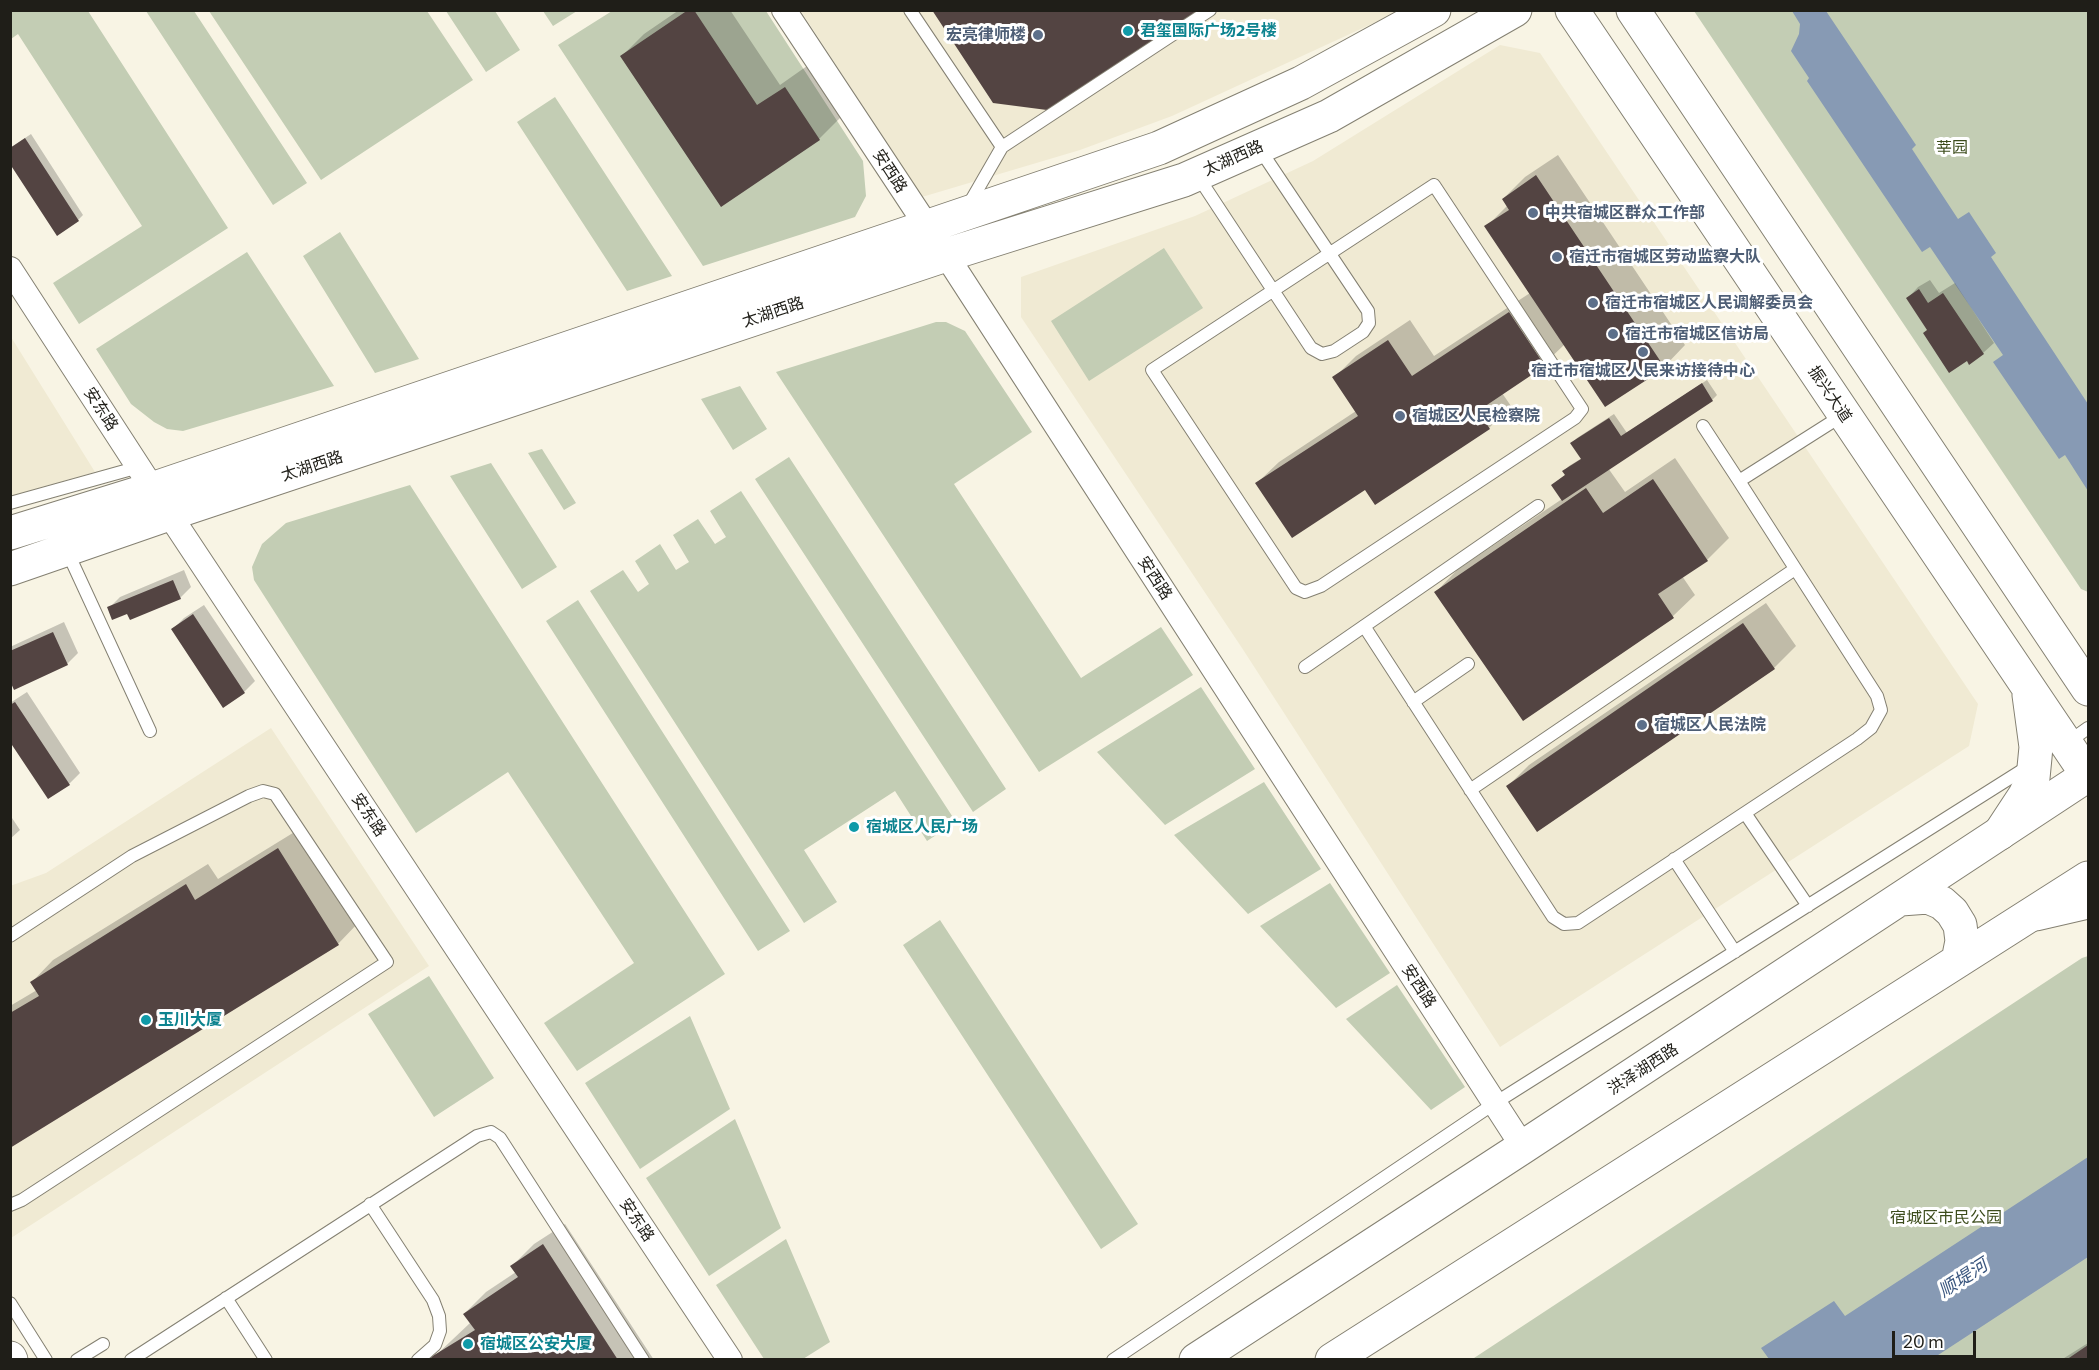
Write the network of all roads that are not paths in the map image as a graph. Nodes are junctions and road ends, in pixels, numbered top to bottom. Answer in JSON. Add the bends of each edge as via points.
{"nodes":[{"id":1,"x":784,"y":10,"type":"edge"},
{"id":2,"x":910,"y":10,"type":"edge"},
{"id":3,"x":1210,"y":10,"type":"edge"},
{"id":4,"x":1434,"y":10,"type":"edge"},
{"id":5,"x":1515,"y":10,"type":"edge"},
{"id":6,"x":1572,"y":10,"type":"edge"},
{"id":7,"x":1633,"y":10,"type":"edge"},
{"id":8,"x":1714,"y":131,"type":"junction"},
{"id":9,"x":1002,"y":147,"type":"junction"},
{"id":10,"x":1258,"y":147,"type":"junction"},
{"id":11,"x":1671,"y":156,"type":"junction"},
{"id":12,"x":1197,"y":174,"type":"junction"},
{"id":13,"x":964,"y":213,"type":"junction"},
{"id":14,"x":926,"y":226,"type":"junction"},
{"id":15,"x":1330,"y":254,"type":"junction"},
{"id":16,"x":945,"y":255,"type":"junction"},
{"id":17,"x":10,"y":269,"type":"edge"},
{"id":18,"x":1273,"y":291,"type":"junction"},
{"id":19,"x":1844,"y":414,"type":"junction"},
{"id":20,"x":1703,"y":426,"type":"dead end"},
{"id":21,"x":1739,"y":481,"type":"junction"},
{"id":22,"x":153,"y":490,"type":"junction"},
{"id":23,"x":10,"y":503,"type":"edge"},
{"id":24,"x":1538,"y":506,"type":"dead end"},
{"id":25,"x":10,"y":533,"type":"edge"},
{"id":26,"x":66,"y":550,"type":"junction"},
{"id":27,"x":10,"y":569,"type":"edge"},
{"id":28,"x":1796,"y":569,"type":"junction"},
{"id":29,"x":2023,"y":592,"type":"junction"},
{"id":30,"x":1981,"y":618,"type":"junction"},
{"id":31,"x":1364,"y":626,"type":"junction"},
{"id":32,"x":1468,"y":664,"type":"dead end"},
{"id":33,"x":1305,"y":667,"type":"dead end"},
{"id":34,"x":2079,"y":667,"type":"edge"},
{"id":35,"x":2088,"y":689,"type":"edge"},
{"id":36,"x":1413,"y":702,"type":"junction"},
{"id":37,"x":150,"y":731,"type":"dead end"},
{"id":38,"x":2059,"y":748,"type":"edge"},
{"id":39,"x":2088,"y":776,"type":"edge"},
{"id":40,"x":1470,"y":790,"type":"junction"},
{"id":41,"x":1745,"y":813,"type":"junction"},
{"id":42,"x":2000,"y":833,"type":"junction"},
{"id":43,"x":1674,"y":859,"type":"junction"},
{"id":44,"x":2088,"y":878,"type":"edge"},
{"id":45,"x":1901,"y":899,"type":"junction"},
{"id":46,"x":2088,"y":902,"type":"edge"},
{"id":47,"x":1808,"y":906,"type":"junction"},
{"id":48,"x":2029,"y":916,"type":"junction"},
{"id":49,"x":10,"y":936,"type":"edge"},
{"id":50,"x":1735,"y":952,"type":"junction"},
{"id":51,"x":1958,"y":961,"type":"junction"},
{"id":52,"x":1494,"y":1103,"type":"junction"},
{"id":53,"x":1523,"y":1148,"type":"junction"},
{"id":54,"x":370,"y":1204,"type":"junction"},
{"id":55,"x":10,"y":1205,"type":"edge"},
{"id":56,"x":225,"y":1298,"type":"junction"},
{"id":57,"x":10,"y":1303,"type":"edge"},
{"id":58,"x":103,"y":1344,"type":"dead end"},
{"id":59,"x":46,"y":1359,"type":"edge"},
{"id":60,"x":77,"y":1359,"type":"edge"},
{"id":61,"x":131,"y":1359,"type":"edge"},
{"id":62,"x":266,"y":1359,"type":"edge"},
{"id":63,"x":418,"y":1359,"type":"edge"},
{"id":64,"x":642,"y":1359,"type":"edge"},
{"id":65,"x":730,"y":1359,"type":"edge"},
{"id":66,"x":1113,"y":1359,"type":"edge"},
{"id":67,"x":1196,"y":1359,"type":"edge"},
{"id":68,"x":1332,"y":1359,"type":"edge"}],
"edges":[{"from":1,"to":14,"type":"street","name":"安西路"},
{"from":2,"to":9,"type":"lane"},
{"from":3,"to":9,"type":"lane"},
{"from":4,"to":13,"type":"main road","name":"太湖西路","via":[[1301,83],[1159,148]]},
{"from":5,"to":10,"type":"main road","name":"太湖西路","via":[[1329,116]]},
{"from":6,"to":11,"type":"main road","name":"振兴大道"},
{"from":7,"to":8,"type":"main road"},
{"from":8,"to":11,"type":"main road","via":[[1696,120],[1682,121],[1669,139]]},
{"from":8,"to":29,"type":"main road"},
{"from":9,"to":13,"type":"lane"},
{"from":10,"to":12,"type":"main road","name":"太湖西路"},
{"from":10,"to":15,"type":"lane"},
{"from":11,"to":19,"type":"main road","name":"振兴大道"},
{"from":12,"to":16,"type":"main road","name":"太湖西路"},
{"from":12,"to":18,"type":"lane"},
{"from":13,"to":14,"type":"main road","name":"太湖西路"},
{"from":14,"to":16,"type":"street","name":"安西路"},
{"from":14,"to":22,"type":"main road","name":"太湖西路"},
{"from":15,"to":18,"type":"lane"},
{"from":15,"to":18,"type":"lane","via":[[1368,311],[1369,323],[1363,332],[1334,351],[1322,354],[1311,348]]},
{"from":15,"to":18,"type":"lane","via":[[1434,185],[1582,409],[1575,418],[1321,586],[1305,592],[1296,588],[1152,370]]},
{"from":16,"to":22,"type":"main road","name":"太湖西路"},
{"from":16,"to":52,"type":"street","name":"安西路"},
{"from":17,"to":22,"type":"street","name":"安东路"},
{"from":19,"to":21,"type":"lane"},
{"from":19,"to":30,"type":"main road","name":"振兴大道"},
{"from":20,"to":21,"type":"lane"},
{"from":21,"to":28,"type":"lane"},
{"from":22,"to":23,"type":"lane"},
{"from":22,"to":25,"type":"main road","name":"太湖西路"},
{"from":22,"to":26,"type":"main road","name":"太湖西路"},
{"from":22,"to":65,"type":"street","name":"安东路"},
{"from":24,"to":31,"type":"lane"},
{"from":26,"to":27,"type":"main road","name":"太湖西路"},
{"from":26,"to":37,"type":"lane"},
{"from":28,"to":40,"type":"lane"},
{"from":28,"to":41,"type":"lane","via":[[1877,696],[1881,710],[1871,728],[1857,739]]},
{"from":29,"to":30,"type":"main road","via":[[2019,606],[2008,615],[1996,620]]},
{"from":29,"to":34,"type":"main road"},
{"from":30,"to":38,"type":"main road","name":"振兴大道","via":[[2028,687]]},
{"from":31,"to":33,"type":"lane"},
{"from":31,"to":36,"type":"lane"},
{"from":32,"to":36,"type":"lane"},
{"from":34,"to":35,"type":"main road"},
{"from":36,"to":40,"type":"lane"},
{"from":38,"to":39,"type":"main road","name":"振兴大道"},
{"from":38,"to":42,"type":"main road","via":[[2033,778]]},
{"from":38,"to":47,"type":"lane"},
{"from":39,"to":42,"type":"main road","name":"洪泽湖西路"},
{"from":40,"to":43,"type":"lane","via":[[1553,916],[1564,924],[1578,923]]},
{"from":41,"to":43,"type":"lane"},
{"from":41,"to":47,"type":"lane"},
{"from":42,"to":45,"type":"main road","name":"洪泽湖西路"},
{"from":43,"to":50,"type":"lane"},
{"from":44,"to":48,"type":"main road"},
{"from":45,"to":51,"type":"main road","via":[[1928,897],[1952,912],[1960,925]]},
{"from":45,"to":53,"type":"main road","name":"洪泽湖西路"},
{"from":46,"to":48,"type":"main road"},
{"from":47,"to":50,"type":"lane"},
{"from":48,"to":51,"type":"main road"},
{"from":49,"to":55,"type":"lane","via":[[132,855],[263,791],[275,794],[387,962]]},
{"from":50,"to":52,"type":"lane"},
{"from":51,"to":68,"type":"main road"},
{"from":52,"to":53,"type":"street","name":"安西路"},
{"from":52,"to":66,"type":"lane"},
{"from":53,"to":67,"type":"main road","name":"洪泽湖西路"},
{"from":54,"to":56,"type":"lane"},
{"from":54,"to":63,"type":"lane","via":[[433,1300],[439,1316],[440,1331],[435,1345]]},
{"from":54,"to":64,"type":"lane","via":[[477,1136],[491,1132],[500,1138]]},
{"from":56,"to":61,"type":"lane"},
{"from":56,"to":62,"type":"lane"},
{"from":57,"to":59,"type":"lane"},
{"from":58,"to":60,"type":"lane"}]}
